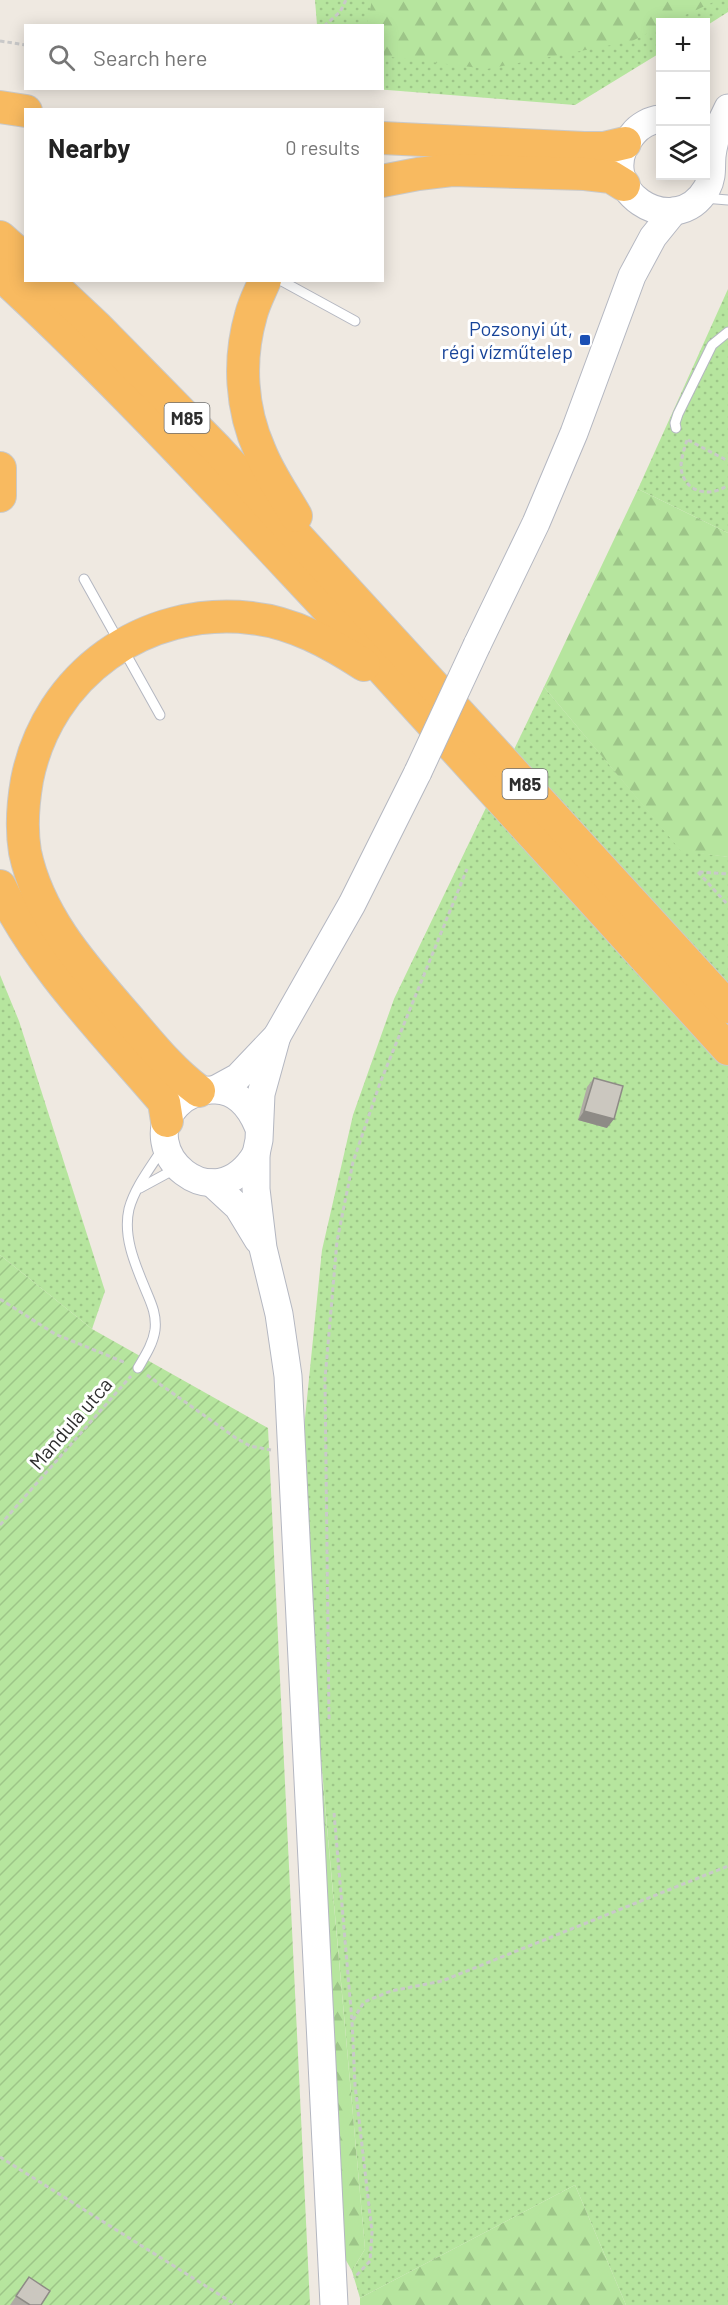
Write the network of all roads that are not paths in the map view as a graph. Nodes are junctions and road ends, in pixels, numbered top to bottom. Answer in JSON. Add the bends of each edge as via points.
{"nodes":[{"id":1,"x":728,"y":88,"type":"edge"},
{"id":2,"x":710,"y":105,"type":"edge"},
{"id":3,"x":0,"y":107,"type":"edge"},
{"id":4,"x":728,"y":108,"type":"edge"},
{"id":5,"x":24,"y":111,"type":"edge"},
{"id":6,"x":656,"y":121,"type":"edge"},
{"id":7,"x":384,"y":138,"type":"edge"},
{"id":8,"x":625,"y":143,"type":"junction"},
{"id":9,"x":715,"y":166,"type":"edge"},
{"id":10,"x":384,"y":181,"type":"edge"},
{"id":11,"x":629,"y":192,"type":"junction"},
{"id":12,"x":699,"y":198,"type":"junction"},
{"id":13,"x":728,"y":200,"type":"edge"},
{"id":14,"x":674,"y":211,"type":"junction"},
{"id":15,"x":0,"y":237,"type":"edge"},
{"id":16,"x":24,"y":258,"type":"edge"},
{"id":17,"x":0,"y":274,"type":"edge"},
{"id":18,"x":632,"y":276,"type":"junction"},
{"id":19,"x":49,"y":282,"type":"edge"},
{"id":20,"x":264,"y":282,"type":"edge"},
{"id":21,"x":283,"y":282,"type":"edge"},
{"id":22,"x":355,"y":321,"type":"dead end"},
{"id":23,"x":728,"y":332,"type":"edge"},
{"id":24,"x":676,"y":428,"type":"road end"},
{"id":25,"x":0,"y":468,"type":"edge"},
{"id":26,"x":0,"y":496,"type":"edge"},
{"id":27,"x":321,"y":562,"type":"junction"},
{"id":28,"x":84,"y":579,"type":"dead end"},
{"id":29,"x":120,"y":646,"type":"junction"},
{"id":30,"x":399,"y":687,"type":"junction"},
{"id":31,"x":160,"y":715,"type":"dead end"},
{"id":32,"x":0,"y":886,"type":"edge"},
{"id":33,"x":728,"y":1007,"type":"edge"},
{"id":34,"x":277,"y":1036,"type":"junction"},
{"id":35,"x":728,"y":1049,"type":"edge"},
{"id":36,"x":207,"y":1090,"type":"junction"},
{"id":37,"x":258,"y":1126,"type":"junction"},
{"id":38,"x":167,"y":1132,"type":"junction"},
{"id":39,"x":255,"y":1154,"type":"junction"},
{"id":40,"x":178,"y":1168,"type":"junction"},
{"id":41,"x":212,"y":1183,"type":"junction"},
{"id":42,"x":138,"y":1189,"type":"junction"},
{"id":43,"x":263,"y":1248,"type":"junction"},
{"id":44,"x":138,"y":1368,"type":"road end"},
{"id":45,"x":334,"y":2297,"type":"edge"}],
"edges":[{"from":1,"to":2,"type":"main road"},
{"from":3,"to":5,"type":"highway"},
{"from":4,"to":9,"type":"main road","via":[[719,126]]},
{"from":6,"to":8,"type":"main road","via":[[638,128]]},
{"from":7,"to":8,"type":"highway","via":[[584,148]]},
{"from":8,"to":11,"type":"main road","via":[[620,171]]},
{"from":9,"to":12,"type":"main road","via":[[708,187]]},
{"from":10,"to":11,"type":"highway","via":[[452,170],[585,174],[611,177]]},
{"from":11,"to":14,"type":"main road","via":[[646,207]]},
{"from":11,"to":18,"type":"main road","via":[[636,236]]},
{"from":12,"to":13,"type":"lane"},
{"from":12,"to":14,"type":"main road"},
{"from":14,"to":18,"type":"main road","via":[[652,237]]},
{"from":15,"to":16,"type":"highway"},
{"from":17,"to":30,"type":"highway","number":"M85","via":[[187,457]]},
{"from":18,"to":34,"type":"main road","bridge":true,"via":[[536,523],[352,904]]},
{"from":19,"to":27,"type":"highway","number":"M85","via":[[209,441]]},
{"from":20,"to":27,"type":"highway","via":[[251,313],[243,351],[249,420],[260,452]]},
{"from":21,"to":22,"type":"lane"},
{"from":23,"to":24,"type":"lane","via":[[712,345],[676,418]]},
{"from":25,"to":26,"type":"highway"},
{"from":27,"to":33,"type":"highway","number":"M85"},
{"from":28,"to":29,"type":"lane"},
{"from":29,"to":30,"type":"highway","via":[[154,629],[187,620],[252,618],[293,628],[331,644]]},
{"from":29,"to":31,"type":"lane"},
{"from":29,"to":36,"type":"highway","via":[[74,683],[50,715],[32,757],[23,803],[25,850],[37,893],[81,963],[172,1069]]},
{"from":30,"to":35,"type":"highway","number":"M85"},
{"from":32,"to":38,"type":"highway","via":[[12,913],[45,962],[164,1102]]},
{"from":34,"to":36,"type":"main road","via":[[238,1077]]},
{"from":34,"to":37,"type":"main road","via":[[261,1094]]},
{"from":36,"to":37,"type":"main road","via":[[230,1093],[243,1101]]},
{"from":36,"to":38,"type":"main road","via":[[185,1098],[174,1108]]},
{"from":37,"to":39,"type":"main road"},
{"from":38,"to":40,"type":"main road","via":[[170,1157]]},
{"from":38,"to":42,"type":"lane"},
{"from":39,"to":41,"type":"main road","via":[[238,1175]]},
{"from":39,"to":43,"type":"main road"},
{"from":40,"to":41,"type":"main road","via":[[194,1179]]},
{"from":40,"to":42,"type":"lane"},
{"from":41,"to":43,"type":"main road","via":[[238,1207]]},
{"from":42,"to":44,"type":"lane","via":[[128,1223],[130,1250],[155,1312],[152,1343]]},
{"from":43,"to":45,"type":"main road","via":[[279,1314],[288,1376]]}]}
